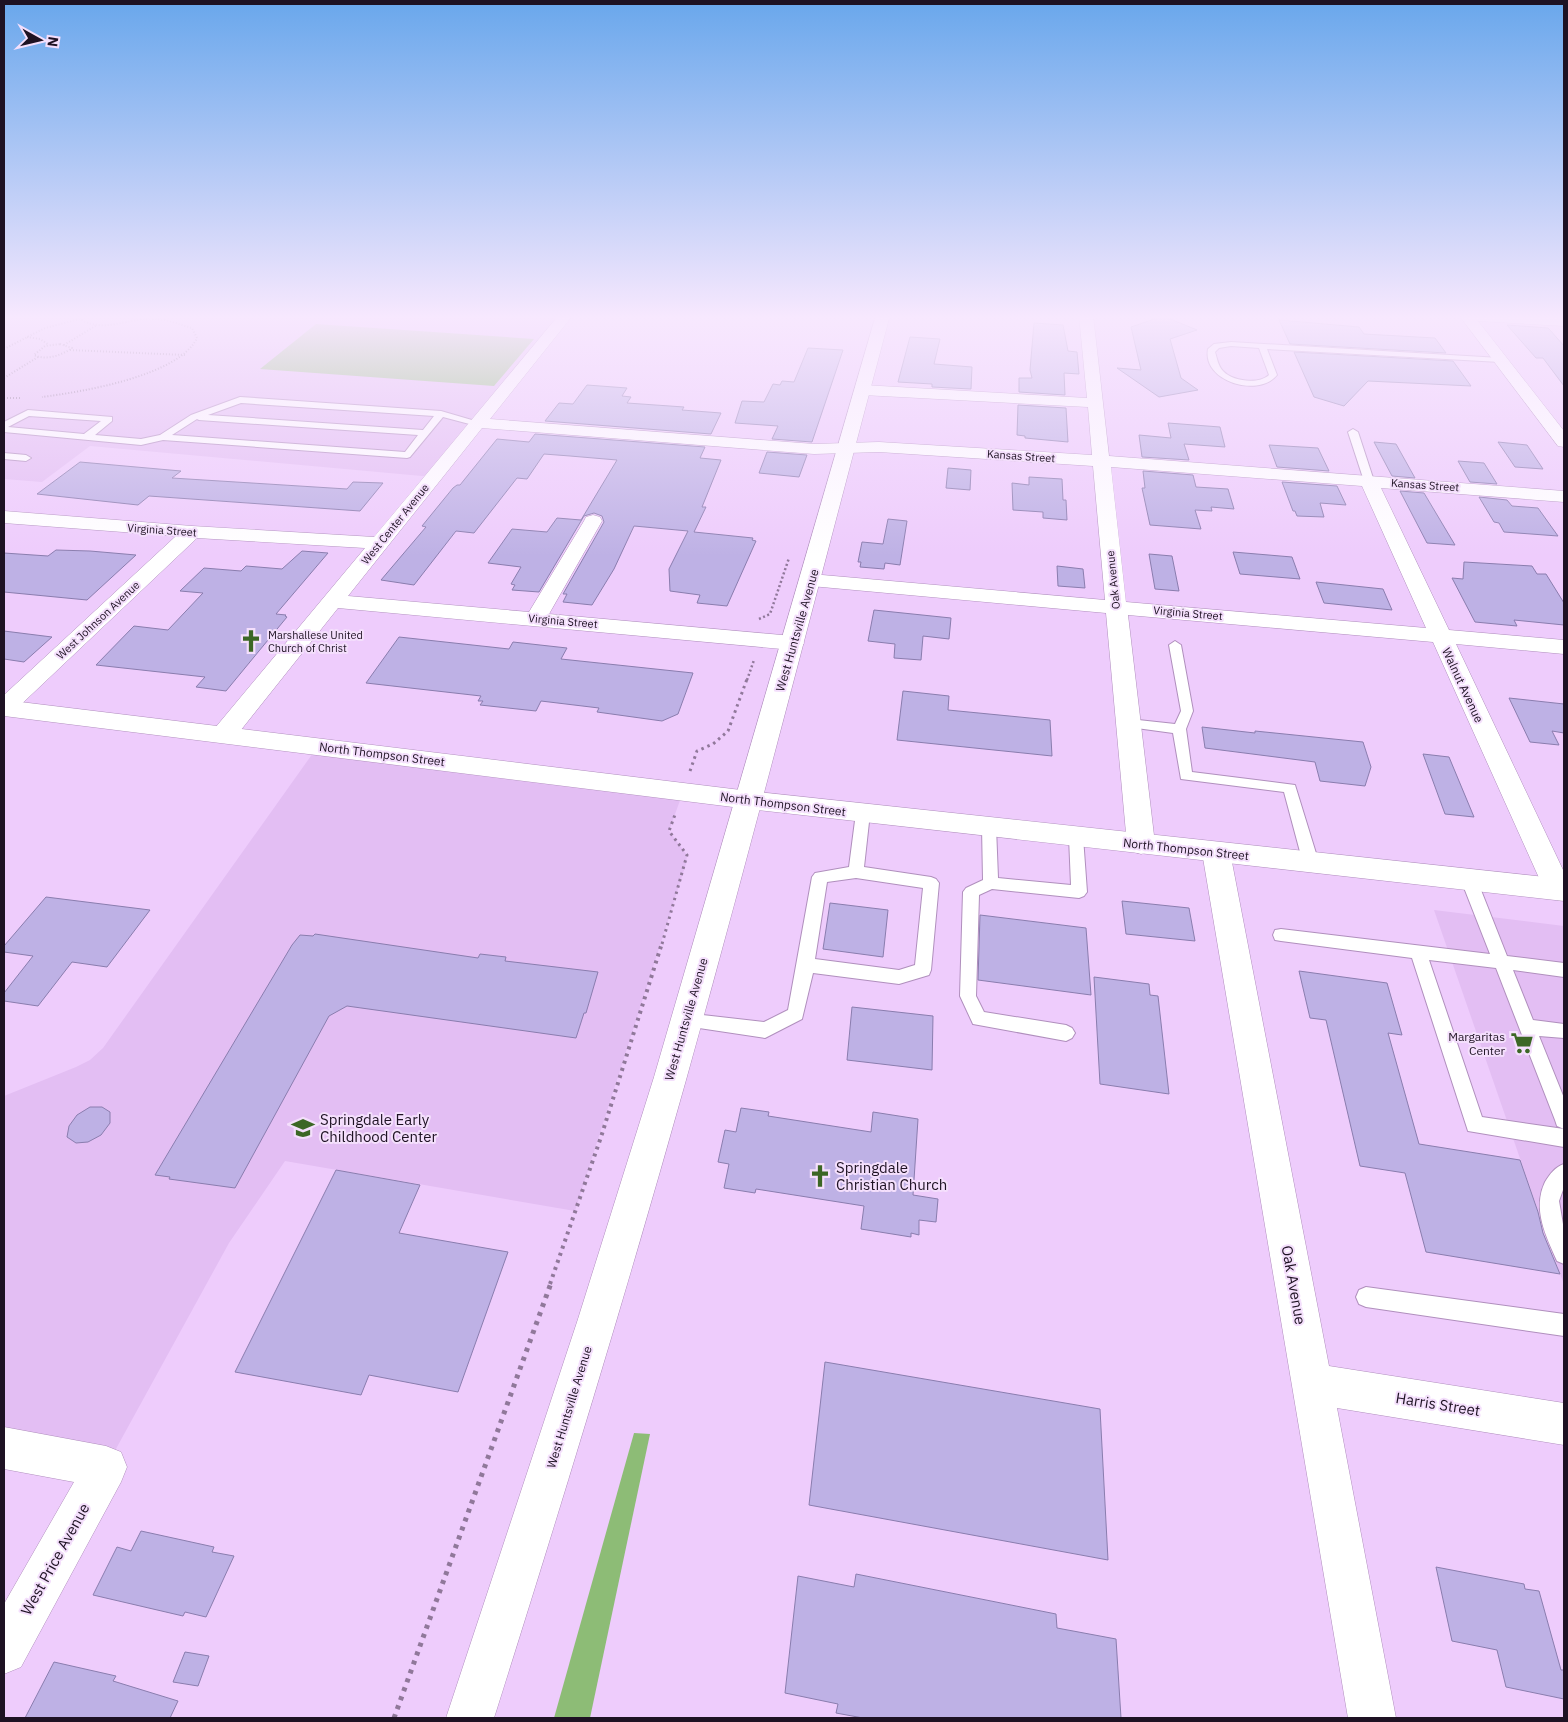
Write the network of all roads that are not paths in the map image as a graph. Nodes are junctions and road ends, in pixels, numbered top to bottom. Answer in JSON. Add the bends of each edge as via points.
{"nodes":[{"id":1,"x":500,"y":395,"type":"edge"},
{"id":2,"x":861,"y":395,"type":"edge"},
{"id":3,"x":958,"y":395,"type":"edge"},
{"id":4,"x":1093,"y":395,"type":"edge"},
{"id":5,"x":1528,"y":395,"type":"edge"},
{"id":6,"x":1094,"y":403,"type":"junction"},
{"id":7,"x":441,"y":414,"type":"junction"},
{"id":8,"x":194,"y":417,"type":"junction"},
{"id":9,"x":477,"y":423,"type":"junction"},
{"id":10,"x":4,"y":425,"type":"edge"},
{"id":11,"x":4,"y":429,"type":"edge"},
{"id":12,"x":1352,"y":432,"type":"dead end"},
{"id":13,"x":424,"y":433,"type":"junction"},
{"id":14,"x":86,"y":437,"type":"junction"},
{"id":15,"x":163,"y":437,"type":"junction"},
{"id":16,"x":1564,"y":442,"type":"edge"},
{"id":17,"x":847,"y":448,"type":"junction"},
{"id":18,"x":4,"y":456,"type":"edge"},
{"id":19,"x":26,"y":458,"type":"dead end"},
{"id":20,"x":1100,"y":461,"type":"junction"},
{"id":21,"x":1369,"y":481,"type":"junction"},
{"id":22,"x":1564,"y":496,"type":"edge"},
{"id":23,"x":4,"y":518,"type":"edge"},
{"id":24,"x":593,"y":521,"type":"dead end"},
{"id":25,"x":192,"y":532,"type":"junction"},
{"id":26,"x":380,"y":543,"type":"junction"},
{"id":27,"x":811,"y":580,"type":"junction"},
{"id":28,"x":333,"y":601,"type":"junction"},
{"id":29,"x":1116,"y":606,"type":"junction"},
{"id":30,"x":536,"y":618,"type":"junction"},
{"id":31,"x":1440,"y":636,"type":"junction"},
{"id":32,"x":793,"y":643,"type":"junction"},
{"id":33,"x":1175,"y":645,"type":"dead end"},
{"id":34,"x":1564,"y":647,"type":"edge"},
{"id":35,"x":4,"y":708,"type":"edge"},
{"id":36,"x":1129,"y":723,"type":"junction"},
{"id":37,"x":1178,"y":728,"type":"junction"},
{"id":38,"x":224,"y":734,"type":"junction"},
{"id":39,"x":749,"y":800,"type":"junction"},
{"id":40,"x":863,"y":813,"type":"junction"},
{"id":41,"x":989,"y":827,"type":"junction"},
{"id":42,"x":1076,"y":837,"type":"junction"},
{"id":43,"x":1141,"y":844,"type":"junction"},
{"id":44,"x":1216,"y":852,"type":"junction"},
{"id":45,"x":1311,"y":863,"type":"junction"},
{"id":46,"x":856,"y":872,"type":"junction"},
{"id":47,"x":1469,"y":880,"type":"junction"},
{"id":48,"x":990,"y":883,"type":"junction"},
{"id":49,"x":1561,"y":890,"type":"edge"},
{"id":50,"x":1281,"y":935,"type":"dead end"},
{"id":51,"x":1418,"y":952,"type":"junction"},
{"id":52,"x":1502,"y":963,"type":"junction"},
{"id":53,"x":806,"y":965,"type":"junction"},
{"id":54,"x":1564,"y":970,"type":"edge"},
{"id":55,"x":685,"y":1020,"type":"junction"},
{"id":56,"x":1527,"y":1027,"type":"junction"},
{"id":57,"x":1564,"y":1031,"type":"edge"},
{"id":58,"x":1066,"y":1033,"type":"dead end"},
{"id":59,"x":1564,"y":1120,"type":"edge"},
{"id":60,"x":1564,"y":1138,"type":"edge"},
{"id":61,"x":1564,"y":1174,"type":"edge"},
{"id":62,"x":1564,"y":1254,"type":"edge"},
{"id":63,"x":1366,"y":1297,"type":"dead end"},
{"id":64,"x":1564,"y":1325,"type":"edge"},
{"id":65,"x":1312,"y":1384,"type":"junction"},
{"id":66,"x":1564,"y":1424,"type":"edge"},
{"id":67,"x":4,"y":1448,"type":"edge"},
{"id":68,"x":4,"y":1650,"type":"edge"},
{"id":69,"x":470,"y":1718,"type":"edge"},
{"id":70,"x":1372,"y":1718,"type":"edge"}],
"edges":[{"from":1,"to":9,"type":"street","name":"West Center Avenue"},
{"from":2,"to":17,"type":"street","name":"West Huntsville Avenue"},
{"from":3,"to":6,"type":"street"},
{"from":4,"to":6,"type":"street","name":"Oak Avenue"},
{"from":5,"to":16,"type":"street"},
{"from":6,"to":20,"type":"street","name":"Oak Avenue"},
{"from":7,"to":8,"type":"lane","via":[[240,400]]},
{"from":7,"to":9,"type":"lane"},
{"from":7,"to":13,"type":"lane"},
{"from":8,"to":13,"type":"lane"},
{"from":8,"to":15,"type":"lane"},
{"from":9,"to":17,"type":"street","name":"Kansas Street","via":[[814,449]]},
{"from":9,"to":26,"type":"street","name":"West Center Avenue"},
{"from":10,"to":14,"type":"lane","via":[[28,413],[109,419]]},
{"from":11,"to":14,"type":"lane"},
{"from":12,"to":21,"type":"lane"},
{"from":13,"to":15,"type":"lane","via":[[407,455]]},
{"from":14,"to":15,"type":"lane","via":[[141,442]]},
{"from":17,"to":20,"type":"street","name":"Kansas Street","via":[[879,447]]},
{"from":17,"to":27,"type":"street","name":"West Huntsville Avenue"},
{"from":18,"to":19,"type":"lane"},
{"from":20,"to":21,"type":"street","name":"Kansas Street"},
{"from":20,"to":29,"type":"street","name":"Oak Avenue"},
{"from":21,"to":22,"type":"street","name":"Kansas Street"},
{"from":21,"to":31,"type":"street","name":"Walnut Avenue"},
{"from":23,"to":25,"type":"street","name":"Virginia Street"},
{"from":24,"to":30,"type":"street"},
{"from":25,"to":26,"type":"street","name":"Virginia Street"},
{"from":25,"to":35,"type":"street","name":"West Johnson Avenue"},
{"from":26,"to":28,"type":"street","name":"West Center Avenue"},
{"from":27,"to":29,"type":"street","name":"Virginia Street"},
{"from":27,"to":32,"type":"street","name":"West Huntsville Avenue"},
{"from":28,"to":30,"type":"street","name":"Virginia Street"},
{"from":28,"to":38,"type":"street","name":"West Center Avenue"},
{"from":29,"to":31,"type":"street","name":"Virginia Street"},
{"from":29,"to":36,"type":"street","name":"Oak Avenue"},
{"from":30,"to":32,"type":"street","name":"Virginia Street"},
{"from":31,"to":34,"type":"street","name":"Virginia Street"},
{"from":31,"to":49,"type":"street","name":"Walnut Avenue"},
{"from":32,"to":39,"type":"street","name":"West Huntsville Avenue"},
{"from":33,"to":37,"type":"lane","via":[[1187,711]]},
{"from":35,"to":38,"type":"street","name":"North Thompson Street"},
{"from":36,"to":37,"type":"lane"},
{"from":36,"to":43,"type":"street","name":"Oak Avenue"},
{"from":37,"to":45,"type":"lane","via":[[1186,776],[1290,788]]},
{"from":38,"to":39,"type":"street","name":"North Thompson Street"},
{"from":39,"to":40,"type":"street","name":"North Thompson Street"},
{"from":39,"to":55,"type":"street","name":"West Huntsville Avenue"},
{"from":40,"to":41,"type":"street","name":"North Thompson Street"},
{"from":40,"to":46,"type":"lane"},
{"from":41,"to":42,"type":"street","name":"North Thompson Street"},
{"from":41,"to":48,"type":"lane"},
{"from":42,"to":43,"type":"street","name":"North Thompson Street"},
{"from":42,"to":48,"type":"lane","via":[[1079,892]]},
{"from":43,"to":44,"type":"street","name":"North Thompson Street"},
{"from":44,"to":45,"type":"street","name":"North Thompson Street"},
{"from":44,"to":65,"type":"street","name":"Oak Avenue"},
{"from":45,"to":47,"type":"street","name":"North Thompson Street"},
{"from":46,"to":53,"type":"lane","via":[[820,877]]},
{"from":46,"to":53,"type":"lane","via":[[931,883],[923,970],[899,977]]},
{"from":47,"to":49,"type":"street","name":"North Thompson Street"},
{"from":47,"to":52,"type":"lane"},
{"from":48,"to":58,"type":"lane","via":[[971,892],[968,996],[979,1019]]},
{"from":50,"to":51,"type":"lane"},
{"from":51,"to":52,"type":"lane"},
{"from":51,"to":60,"type":"lane","via":[[1475,1125]]},
{"from":52,"to":54,"type":"lane"},
{"from":52,"to":56,"type":"lane"},
{"from":53,"to":55,"type":"lane","via":[[796,1014],[765,1030]]},
{"from":55,"to":69,"type":"street","name":"West Huntsville Avenue","via":[[639,1184]]},
{"from":56,"to":57,"type":"lane"},
{"from":56,"to":59,"type":"lane"},
{"from":61,"to":62,"type":"lane","via":[[1556,1180],[1548,1204]]},
{"from":63,"to":64,"type":"lane"},
{"from":65,"to":66,"type":"street","name":"Harris Street"},
{"from":65,"to":70,"type":"street","name":"Oak Avenue"},
{"from":67,"to":68,"type":"street","name":"West Price Avenue","via":[[106,1467]]}]}
